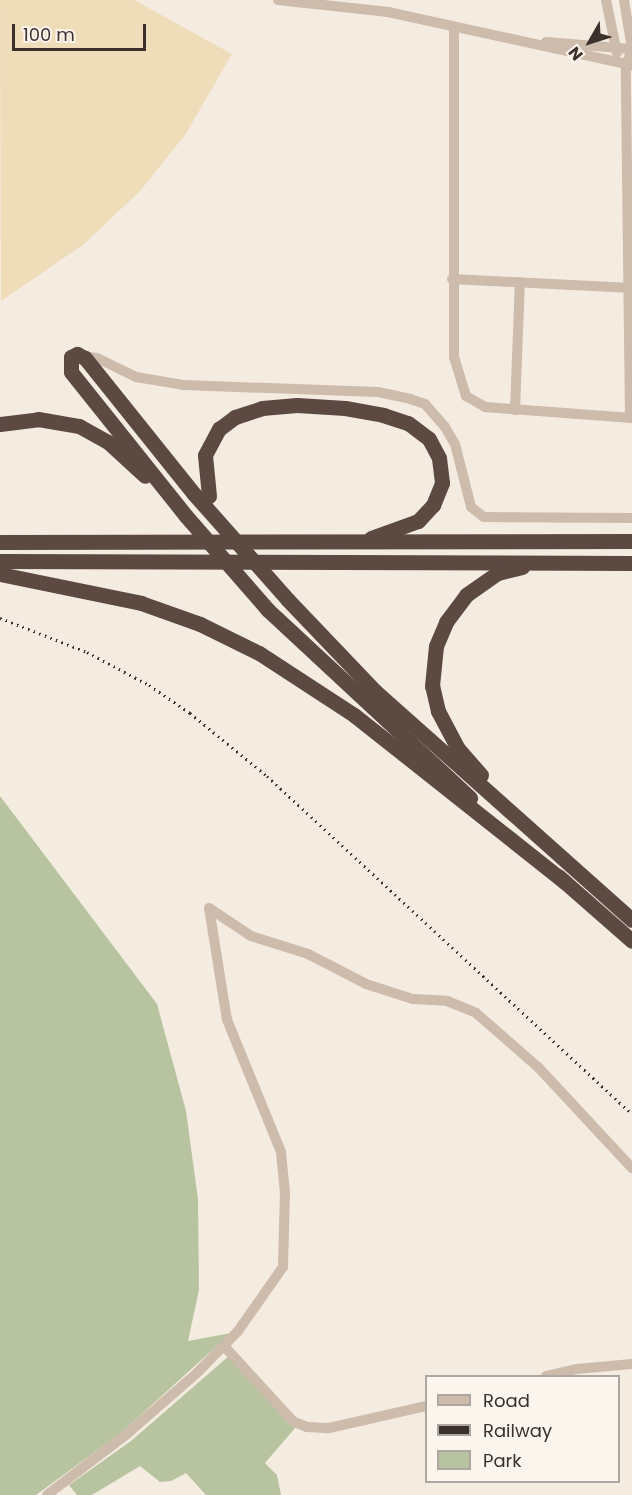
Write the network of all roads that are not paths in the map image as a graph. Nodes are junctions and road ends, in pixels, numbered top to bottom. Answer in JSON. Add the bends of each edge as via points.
{"nodes":[{"id":1,"x":278,"y":0,"type":"edge"},
{"id":2,"x":606,"y":0,"type":"edge"},
{"id":3,"x":624,"y":0,"type":"edge"},
{"id":4,"x":454,"y":28,"type":"junction"},
{"id":5,"x":484,"y":35,"type":"junction"},
{"id":6,"x":614,"y":49,"type":"junction"},
{"id":7,"x":632,"y":49,"type":"edge"},
{"id":8,"x":629,"y":65,"type":"edge"},
{"id":9,"x":629,"y":176,"type":"edge"},
{"id":10,"x":452,"y":279,"type":"junction"},
{"id":11,"x":520,"y":282,"type":"junction"},
{"id":12,"x":627,"y":288,"type":"junction"},
{"id":13,"x":630,"y":323,"type":"edge"},
{"id":14,"x":83,"y":356,"type":"junction"},
{"id":15,"x":515,"y":410,"type":"junction"},
{"id":16,"x":631,"y":418,"type":"edge"},
{"id":17,"x":0,"y":424,"type":"edge"},
{"id":18,"x":201,"y":495,"type":"junction"},
{"id":19,"x":186,"y":516,"type":"junction"},
{"id":20,"x":632,"y":518,"type":"edge"},
{"id":21,"x":632,"y":541,"type":"edge"},
{"id":22,"x":0,"y":542,"type":"edge"},
{"id":23,"x":347,"y":544,"type":"junction"},
{"id":24,"x":0,"y":561,"type":"edge"},
{"id":25,"x":546,"y":562,"type":"junction"},
{"id":26,"x":632,"y":563,"type":"edge"},
{"id":27,"x":0,"y":574,"type":"edge"},
{"id":28,"x":569,"y":876,"type":"junction"},
{"id":29,"x":632,"y":920,"type":"edge"},
{"id":30,"x":632,"y":941,"type":"edge"},
{"id":31,"x":632,"y":1167,"type":"edge"},
{"id":32,"x":224,"y":1346,"type":"junction"},
{"id":33,"x":632,"y":1364,"type":"edge"},
{"id":34,"x":554,"y":1375,"type":"edge"},
{"id":35,"x":425,"y":1406,"type":"edge"},
{"id":36,"x":47,"y":1495,"type":"edge"}],
"edges":[{"from":1,"to":4,"type":"street","via":[[388,12]]},
{"from":2,"to":6,"type":"street"},
{"from":3,"to":7,"type":"street"},
{"from":4,"to":5,"type":"street"},
{"from":4,"to":10,"type":"street"},
{"from":5,"to":6,"type":"street"},
{"from":5,"to":8,"type":"street"},
{"from":6,"to":7,"type":"street"},
{"from":6,"to":8,"type":"street"},
{"from":7,"to":8,"type":"street"},
{"from":8,"to":9,"type":"street"},
{"from":9,"to":12,"type":"street"},
{"from":10,"to":11,"type":"street"},
{"from":10,"to":15,"type":"street","via":[[454,357],[466,396],[485,407]]},
{"from":11,"to":12,"type":"street"},
{"from":11,"to":15,"type":"street"},
{"from":12,"to":13,"type":"street"},
{"from":13,"to":16,"type":"street"},
{"from":14,"to":18,"type":"highway"},
{"from":14,"to":19,"type":"highway","via":[[71,357],[71,372]]},
{"from":14,"to":20,"type":"street","via":[[105,360],[136,377],[184,385],[378,392],[410,399],[424,404],[445,427],[455,444],[471,507],[484,517]]},
{"from":15,"to":16,"type":"street"},
{"from":17,"to":19,"type":"highway","via":[[48,419],[89,431],[116,450]]},
{"from":18,"to":23,"type":"highway","via":[[207,450],[225,424],[246,412],[326,406],[383,415],[414,426],[433,445],[441,466],[441,487],[434,505],[405,529]]},
{"from":18,"to":28,"type":"highway","bridge":true,"via":[[288,600],[375,692]]},
{"from":19,"to":28,"type":"highway","bridge":true,"via":[[268,610],[364,703]]},
{"from":21,"to":23,"type":"highway"},
{"from":22,"to":23,"type":"highway"},
{"from":24,"to":25,"type":"highway"},
{"from":25,"to":26,"type":"highway"},
{"from":25,"to":28,"type":"highway","via":[[498,573],[460,602],[438,638],[432,686],[441,720],[466,758]]},
{"from":27,"to":28,"type":"highway","via":[[141,603],[200,624],[259,653],[354,715]]},
{"from":28,"to":29,"type":"highway"},
{"from":28,"to":30,"type":"highway"},
{"from":31,"to":32,"type":"street","via":[[538,1067],[476,1013],[447,1001],[413,999],[366,984],[308,954],[251,936],[209,908],[228,1020],[274,1126],[285,1179],[283,1267]]},
{"from":32,"to":35,"type":"street","via":[[294,1422],[307,1427],[329,1428]]},
{"from":32,"to":36,"type":"street","via":[[153,1413]]},
{"from":33,"to":34,"type":"street"}]}
